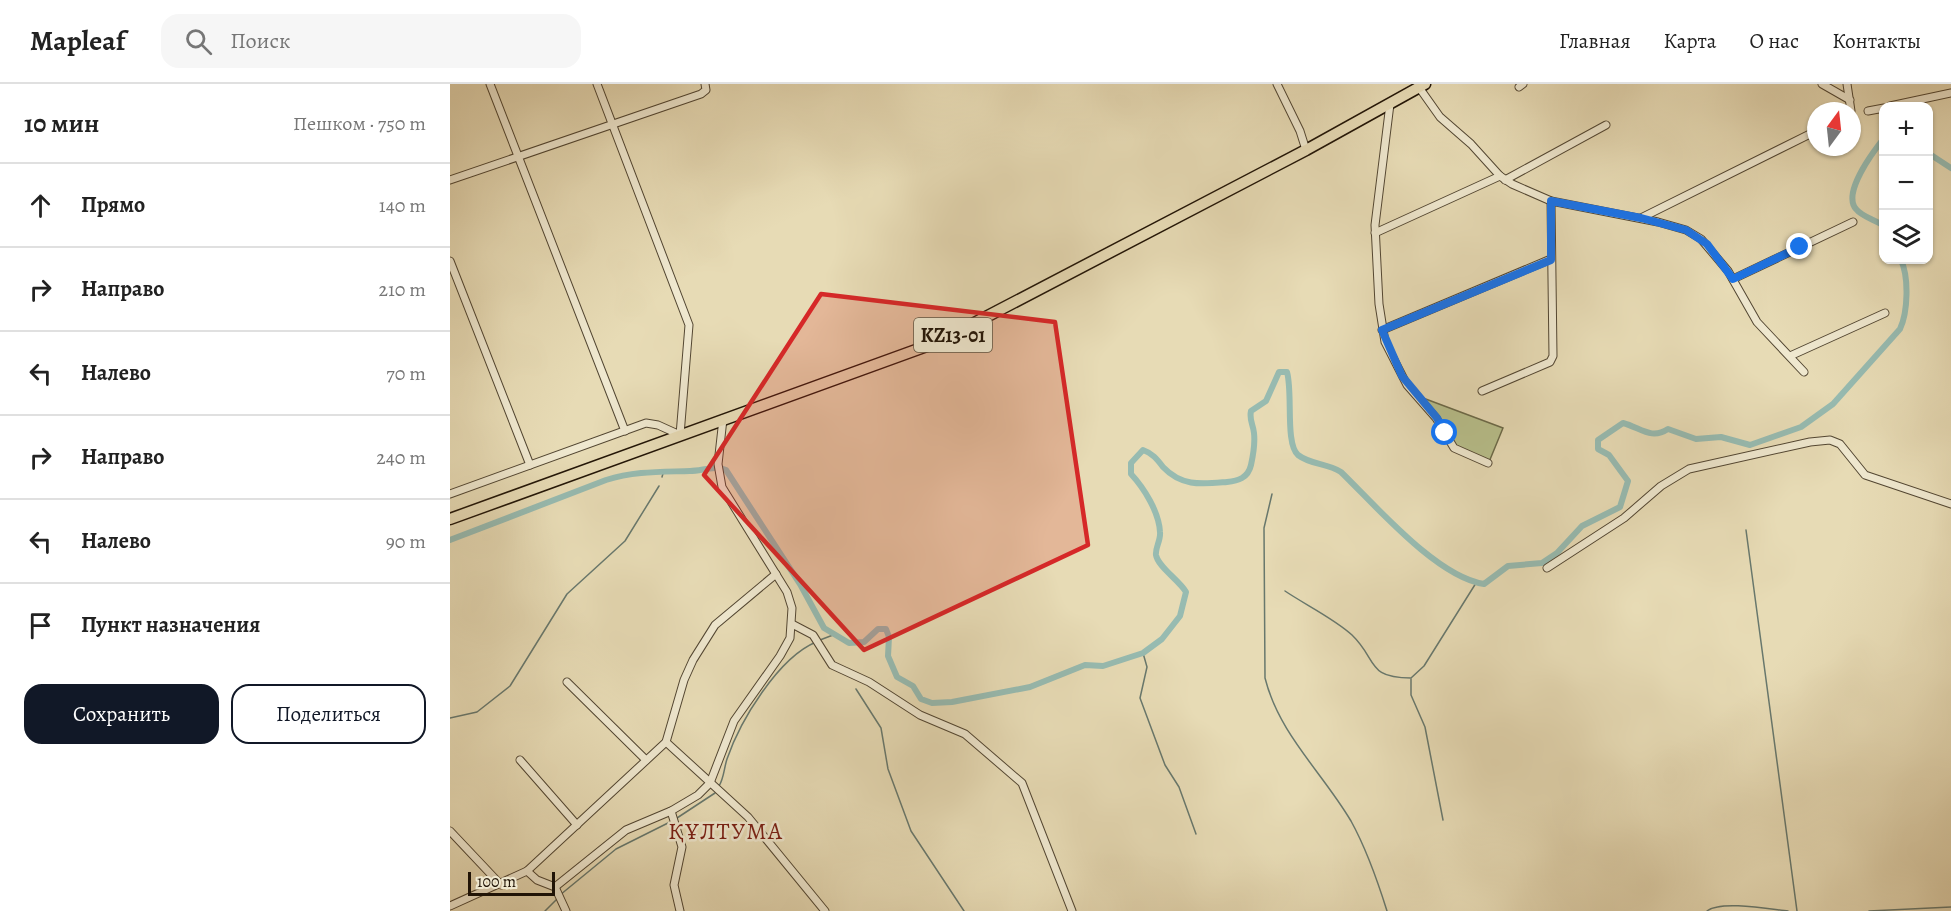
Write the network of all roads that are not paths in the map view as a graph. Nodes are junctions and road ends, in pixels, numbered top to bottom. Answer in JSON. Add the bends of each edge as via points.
{"nodes":[{"id":1,"x":490,"y":84,"type":"edge"},
{"id":2,"x":597,"y":84,"type":"edge"},
{"id":3,"x":705,"y":84,"type":"edge"},
{"id":4,"x":1276,"y":84,"type":"edge"},
{"id":5,"x":1822,"y":84,"type":"edge"},
{"id":6,"x":1847,"y":84,"type":"edge"},
{"id":7,"x":1420,"y":85,"type":"edge"},
{"id":8,"x":1951,"y":93,"type":"edge"},
{"id":9,"x":1850,"y":100,"type":"joint"},
{"id":10,"x":1909,"y":102,"type":"edge"},
{"id":11,"x":1390,"y":104,"type":"junction"},
{"id":12,"x":1879,"y":109,"type":"edge"},
{"id":13,"x":1868,"y":111,"type":"dead end"},
{"id":14,"x":612,"y":124,"type":"junction"},
{"id":15,"x":1606,"y":125,"type":"dead end"},
{"id":16,"x":1807,"y":135,"type":"edge"},
{"id":17,"x":1306,"y":150,"type":"junction"},
{"id":18,"x":518,"y":156,"type":"junction"},
{"id":19,"x":1503,"y":178,"type":"junction"},
{"id":20,"x":450,"y":180,"type":"edge"},
{"id":21,"x":1551,"y":201,"type":"junction"},
{"id":22,"x":1641,"y":218,"type":"junction"},
{"id":23,"x":1853,"y":222,"type":"dead end"},
{"id":24,"x":1375,"y":233,"type":"junction"},
{"id":25,"x":1551,"y":260,"type":"junction"},
{"id":26,"x":450,"y":261,"type":"edge"},
{"id":27,"x":1733,"y":279,"type":"junction"},
{"id":28,"x":1885,"y":313,"type":"dead end"},
{"id":29,"x":1382,"y":330,"type":"junction"},
{"id":30,"x":1790,"y":356,"type":"junction"},
{"id":31,"x":1804,"y":372,"type":"dead end"},
{"id":32,"x":1482,"y":391,"type":"dead end"},
{"id":33,"x":723,"y":419,"type":"junction"},
{"id":34,"x":625,"y":431,"type":"junction"},
{"id":35,"x":680,"y":435,"type":"junction"},
{"id":36,"x":1488,"y":463,"type":"dead end"},
{"id":37,"x":530,"y":465,"type":"junction"},
{"id":38,"x":450,"y":494,"type":"edge"},
{"id":39,"x":1951,"y":504,"type":"edge"},
{"id":40,"x":450,"y":519,"type":"edge"},
{"id":41,"x":1547,"y":568,"type":"dead end"},
{"id":42,"x":776,"y":574,"type":"junction"},
{"id":43,"x":792,"y":624,"type":"junction"},
{"id":44,"x":567,"y":682,"type":"dead end"},
{"id":45,"x":666,"y":742,"type":"junction"},
{"id":46,"x":520,"y":760,"type":"dead end"},
{"id":47,"x":646,"y":760,"type":"junction"},
{"id":48,"x":710,"y":783,"type":"junction"},
{"id":49,"x":671,"y":811,"type":"junction"},
{"id":50,"x":576,"y":825,"type":"junction"},
{"id":51,"x":450,"y":831,"type":"edge"},
{"id":52,"x":527,"y":872,"type":"junction"},
{"id":53,"x":501,"y":885,"type":"junction"},
{"id":54,"x":555,"y":887,"type":"junction"},
{"id":55,"x":450,"y":906,"type":"edge"},
{"id":56,"x":566,"y":911,"type":"edge"},
{"id":57,"x":680,"y":911,"type":"edge"},
{"id":58,"x":825,"y":911,"type":"edge"},
{"id":59,"x":1072,"y":911,"type":"edge"}],
"edges":[{"from":1,"to":18,"type":"street"},
{"from":2,"to":14,"type":"street"},
{"from":3,"to":14,"type":"street","via":[[706,90],[701,94]]},
{"from":4,"to":17,"type":"street"},
{"from":5,"to":9,"type":"street"},
{"from":6,"to":9,"type":"street"},
{"from":7,"to":11,"type":"highway","number":"KZ13-01"},
{"from":7,"to":19,"type":"street","via":[[1440,117]]},
{"from":8,"to":10,"type":"street"},
{"from":11,"to":17,"type":"highway","number":"KZ13-01"},
{"from":11,"to":24,"type":"street"},
{"from":12,"to":13,"type":"street"},
{"from":14,"to":18,"type":"street"},
{"from":14,"to":35,"type":"street","via":[[689,326]]},
{"from":15,"to":19,"type":"street"},
{"from":16,"to":22,"type":"street"},
{"from":17,"to":33,"type":"highway","number":"KZ13-01","via":[[965,330]]},
{"from":18,"to":20,"type":"street"},
{"from":18,"to":34,"type":"street"},
{"from":19,"to":21,"type":"street"},
{"from":19,"to":24,"type":"street"},
{"from":21,"to":22,"type":"street"},
{"from":21,"to":25,"type":"street"},
{"from":22,"to":27,"type":"street","via":[[1694,234],[1707,244]]},
{"from":23,"to":27,"type":"street"},
{"from":24,"to":29,"type":"street"},
{"from":25,"to":29,"type":"street"},
{"from":25,"to":32,"type":"street","via":[[1552,359]]},
{"from":26,"to":37,"type":"street"},
{"from":27,"to":30,"type":"street","via":[[1757,322]]},
{"from":28,"to":30,"type":"street"},
{"from":29,"to":36,"type":"street","via":[[1398,371],[1437,418],[1450,443]]},
{"from":30,"to":31,"type":"street"},
{"from":33,"to":35,"type":"highway","number":"KZ13-01"},
{"from":33,"to":42,"type":"street","via":[[718,468],[722,487]]},
{"from":34,"to":35,"type":"street","via":[[646,423]]},
{"from":34,"to":37,"type":"street"},
{"from":35,"to":40,"type":"highway","number":"KZ13-01"},
{"from":37,"to":38,"type":"street"},
{"from":39,"to":41,"type":"street","via":[[1865,475],[1840,444],[1817,440],[1689,469],[1661,486],[1624,518]]},
{"from":42,"to":43,"type":"street","via":[[787,592]]},
{"from":42,"to":45,"type":"street","via":[[715,625],[684,680]]},
{"from":43,"to":48,"type":"street","via":[[780,656],[734,721]]},
{"from":43,"to":59,"type":"street","via":[[813,635],[832,665],[869,682],[920,715],[965,734],[1022,783]]},
{"from":44,"to":47,"type":"street"},
{"from":45,"to":47,"type":"street"},
{"from":45,"to":48,"type":"street"},
{"from":46,"to":50,"type":"street"},
{"from":47,"to":50,"type":"street"},
{"from":48,"to":49,"type":"street"},
{"from":48,"to":58,"type":"street","via":[[748,817]]},
{"from":49,"to":54,"type":"street","via":[[626,830]]},
{"from":49,"to":57,"type":"street","via":[[682,847],[674,885]]},
{"from":50,"to":52,"type":"street"},
{"from":51,"to":53,"type":"street"},
{"from":52,"to":53,"type":"street"},
{"from":52,"to":54,"type":"street"},
{"from":53,"to":55,"type":"street"},
{"from":54,"to":56,"type":"street"}]}
